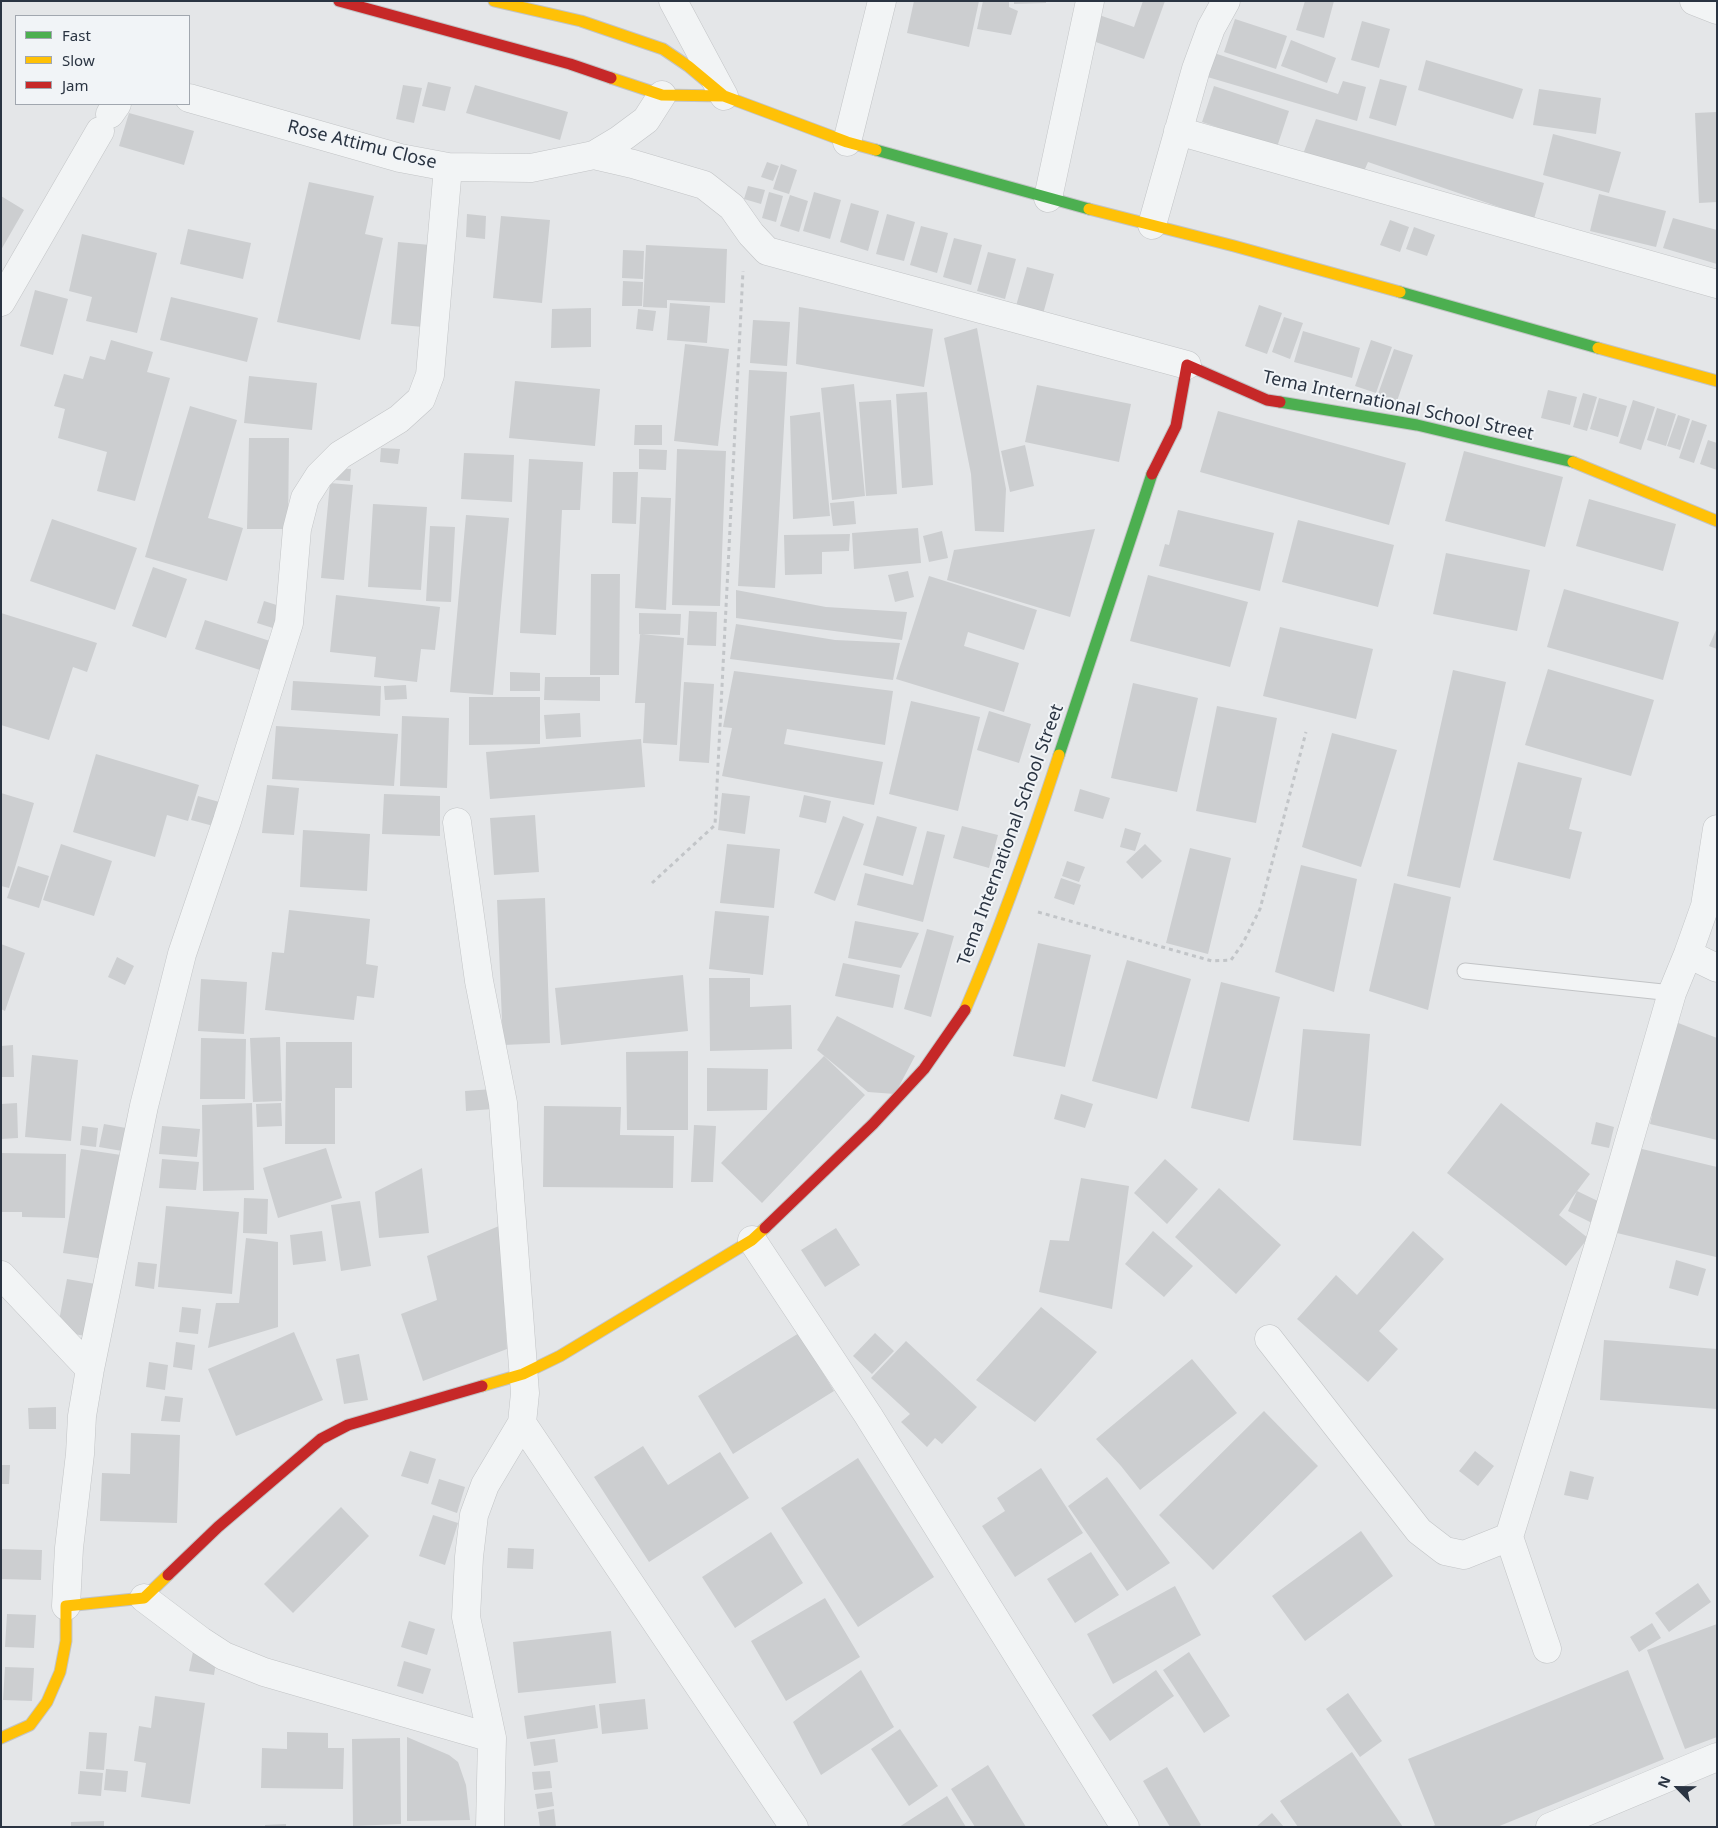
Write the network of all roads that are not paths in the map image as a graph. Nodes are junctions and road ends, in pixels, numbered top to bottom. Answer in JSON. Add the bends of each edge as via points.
{"nodes":[{"id":1,"x":339,"y":1,"type":"edge"},
{"id":2,"x":494,"y":1,"type":"edge"},
{"id":3,"x":674,"y":1,"type":"edge"},
{"id":4,"x":882,"y":1,"type":"edge"},
{"id":5,"x":1090,"y":1,"type":"edge"},
{"id":6,"x":1226,"y":1,"type":"edge"},
{"id":7,"x":1694,"y":1,"type":"edge"},
{"id":8,"x":1717,"y":10,"type":"edge"},
{"id":9,"x":662,"y":95,"type":"junction"},
{"id":10,"x":724,"y":96,"type":"junction"},
{"id":11,"x":190,"y":98,"type":"edge"},
{"id":12,"x":109,"y":116,"type":"edge"},
{"id":13,"x":1178,"y":131,"type":"junction"},
{"id":14,"x":847,"y":142,"type":"junction"},
{"id":15,"x":594,"y":155,"type":"junction"},
{"id":16,"x":448,"y":167,"type":"junction"},
{"id":17,"x":1048,"y":198,"type":"junction"},
{"id":18,"x":1152,"y":225,"type":"junction"},
{"id":19,"x":1717,"y":284,"type":"edge"},
{"id":20,"x":1,"y":302,"type":"edge"},
{"id":21,"x":1187,"y":365,"type":"junction"},
{"id":22,"x":1717,"y":381,"type":"edge"},
{"id":23,"x":1717,"y":521,"type":"edge"},
{"id":24,"x":457,"y":822,"type":"dead end"},
{"id":25,"x":1717,"y":830,"type":"edge"},
{"id":26,"x":1711,"y":908,"type":"edge"},
{"id":27,"x":1688,"y":954,"type":"junction"},
{"id":28,"x":1717,"y":968,"type":"edge"},
{"id":29,"x":1465,"y":971,"type":"dead end"},
{"id":30,"x":1672,"y":993,"type":"junction"},
{"id":31,"x":752,"y":1240,"type":"junction"},
{"id":32,"x":1,"y":1276,"type":"edge"},
{"id":33,"x":1269,"y":1339,"type":"dead end"},
{"id":34,"x":90,"y":1369,"type":"junction"},
{"id":35,"x":523,"y":1374,"type":"junction"},
{"id":36,"x":522,"y":1423,"type":"junction"},
{"id":37,"x":1509,"y":1537,"type":"junction"},
{"id":38,"x":144,"y":1598,"type":"junction"},
{"id":39,"x":66,"y":1606,"type":"junction"},
{"id":40,"x":1547,"y":1649,"type":"dead end"},
{"id":41,"x":1,"y":1738,"type":"edge"},
{"id":42,"x":492,"y":1738,"type":"junction"},
{"id":43,"x":1717,"y":1757,"type":"edge"},
{"id":44,"x":490,"y":1827,"type":"edge"},
{"id":45,"x":794,"y":1827,"type":"edge"},
{"id":46,"x":1125,"y":1827,"type":"edge"},
{"id":47,"x":1550,"y":1827,"type":"edge"}],
"edges":[{"from":1,"to":9,"type":"main road","via":[[570,64]]},
{"from":2,"to":10,"type":"main road","via":[[581,21],[663,49]]},
{"from":3,"to":10,"type":"street"},
{"from":4,"to":14,"type":"street"},
{"from":5,"to":17,"type":"street"},
{"from":6,"to":13,"type":"street","via":[[1208,36]]},
{"from":7,"to":8,"type":"street"},
{"from":9,"to":10,"type":"main road"},
{"from":9,"to":15,"type":"street","name":"Rose Attimu Close","via":[[646,120]]},
{"from":10,"to":14,"type":"main road"},
{"from":11,"to":16,"type":"street","name":"Rose Attimu Close","via":[[400,158]]},
{"from":12,"to":20,"type":"street"},
{"from":13,"to":18,"type":"street"},
{"from":13,"to":19,"type":"street"},
{"from":14,"to":17,"type":"main road"},
{"from":15,"to":16,"type":"street","name":"Rose Attimu Close","via":[[531,168]]},
{"from":15,"to":21,"type":"street","via":[[704,185],[732,207],[767,251]]},
{"from":16,"to":34,"type":"street","via":[[430,375],[421,399],[400,419],[340,456],[320,476],[305,498],[297,529],[289,623],[182,954],[144,1106]]},
{"from":17,"to":18,"type":"main road"},
{"from":18,"to":22,"type":"main road"},
{"from":21,"to":23,"type":"main road","name":"Tema International School Street","via":[[1267,400],[1417,425],[1575,462]]},
{"from":21,"to":31,"type":"main road","name":"Tema International School Street","via":[[1176,426],[1154,468],[1009,904],[963,1014],[924,1069],[873,1124]]},
{"from":24,"to":35,"type":"street","via":[[479,982],[502,1103]]},
{"from":25,"to":26,"type":"street"},
{"from":26,"to":27,"type":"street"},
{"from":27,"to":28,"type":"street"},
{"from":27,"to":30,"type":"street"},
{"from":29,"to":30,"type":"lane"},
{"from":30,"to":37,"type":"street"},
{"from":31,"to":35,"type":"main road","name":"Tema International School Street","via":[[625,1318]]},
{"from":31,"to":46,"type":"street","via":[[868,1415]]},
{"from":32,"to":34,"type":"street"},
{"from":33,"to":37,"type":"street","via":[[1419,1531],[1445,1551],[1464,1555]]},
{"from":34,"to":39,"type":"street","via":[[82,1416]]},
{"from":35,"to":36,"type":"street"},
{"from":35,"to":38,"type":"main road","name":"Tema International School Street","via":[[366,1419],[322,1439],[218,1527]]},
{"from":36,"to":42,"type":"street","via":[[485,1485],[474,1515],[469,1558],[466,1617]]},
{"from":36,"to":45,"type":"street"},
{"from":37,"to":40,"type":"street"},
{"from":38,"to":39,"type":"main road"},
{"from":38,"to":42,"type":"street","via":[[224,1656],[264,1672]]},
{"from":39,"to":41,"type":"main road","via":[[66,1641],[60,1672],[47,1702],[30,1725]]},
{"from":42,"to":44,"type":"street"},
{"from":43,"to":47,"type":"street"}]}
